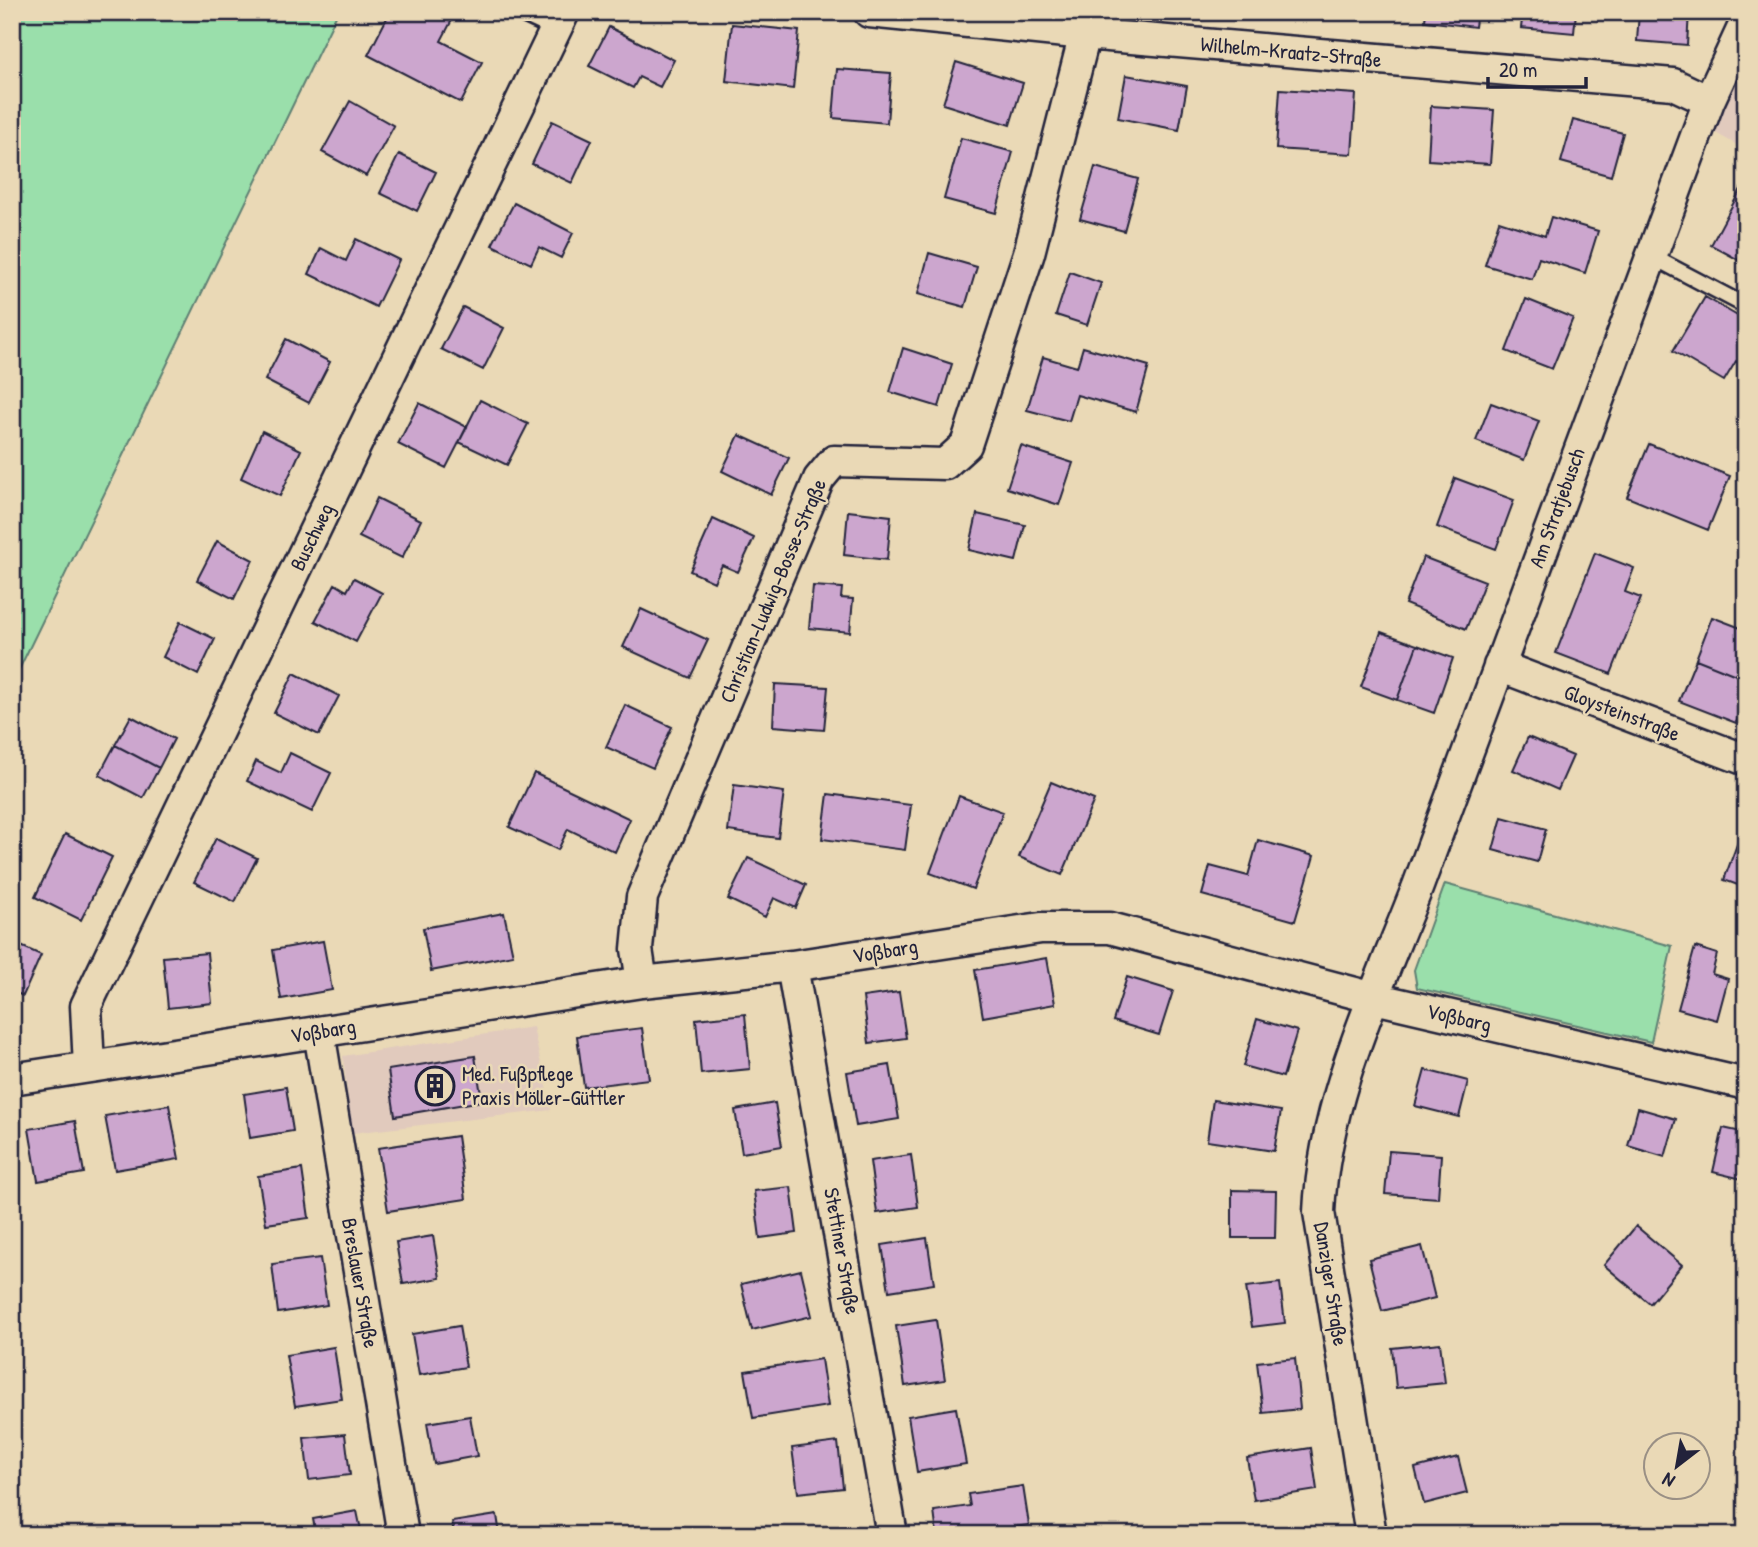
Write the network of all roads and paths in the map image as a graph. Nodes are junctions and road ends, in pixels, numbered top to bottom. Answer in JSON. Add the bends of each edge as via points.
{"nodes":[{"id":1,"x":517,"y":12,"type":"edge"},
{"id":2,"x":869,"y":12,"type":"edge"},
{"id":3,"x":560,"y":21,"type":"edge"},
{"id":4,"x":1746,"y":21,"type":"edge"},
{"id":5,"x":1085,"y":34,"type":"junction"},
{"id":6,"x":1709,"y":101,"type":"junction"},
{"id":7,"x":1651,"y":256,"type":"junction"},
{"id":8,"x":1746,"y":306,"type":"edge"},
{"id":9,"x":1499,"y":666,"type":"junction"},
{"id":10,"x":1746,"y":760,"type":"edge"},
{"id":11,"x":792,"y":967,"type":"junction"},
{"id":12,"x":642,"y":982,"type":"junction"},
{"id":13,"x":1374,"y":998,"type":"junction"},
{"id":14,"x":319,"y":1031,"type":"junction"},
{"id":15,"x":89,"y":1067,"type":"junction"},
{"id":16,"x":12,"y":1079,"type":"edge"},
{"id":17,"x":1746,"y":1084,"type":"edge"},
{"id":18,"x":403,"y":1535,"type":"edge"},
{"id":19,"x":892,"y":1535,"type":"edge"},
{"id":20,"x":1371,"y":1535,"type":"edge"}],
"edges":[{"from":1,"to":3,"type":"lane"},
{"from":2,"to":5,"type":"street","name":"Wilhelm-Kraatz-Straße"},
{"from":3,"to":15,"type":"street","name":"Buschweg","via":[[86,1006]]},
{"from":4,"to":6,"type":"street","name":"Am Stratjebusch"},
{"from":5,"to":6,"type":"street","name":"Wilhelm-Kraatz-Straße","via":[[1673,85]]},
{"from":5,"to":12,"type":"street","name":"Christian-Ludwig-Bosse-Straße","via":[[1029,253],[966,445],[945,464],[834,461],[819,479],[642,897],[637,949]]},
{"from":6,"to":7,"type":"street","name":"Am Stratjebusch"},
{"from":7,"to":8,"type":"lane"},
{"from":7,"to":9,"type":"street","name":"Am Stratjebusch"},
{"from":9,"to":10,"type":"street","name":"Gloysteinstraße"},
{"from":9,"to":13,"type":"street","name":"Am Stratjebusch"},
{"from":11,"to":12,"type":"street","name":"Voßbarg"},
{"from":11,"to":13,"type":"street","name":"Voßbarg","via":[[1041,928],[1110,928]]},
{"from":11,"to":19,"type":"street","name":"Stettiner Straße"},
{"from":12,"to":14,"type":"street","name":"Voßbarg"},
{"from":13,"to":17,"type":"street","name":"Voßbarg"},
{"from":13,"to":20,"type":"street","name":"Danziger Straße","via":[[1332,1118],[1321,1168],[1319,1212]]},
{"from":14,"to":15,"type":"street","name":"Voßbarg"},
{"from":14,"to":18,"type":"street","name":"Breslauer Straße"},
{"from":15,"to":16,"type":"street","name":"Voßbarg"}]}
